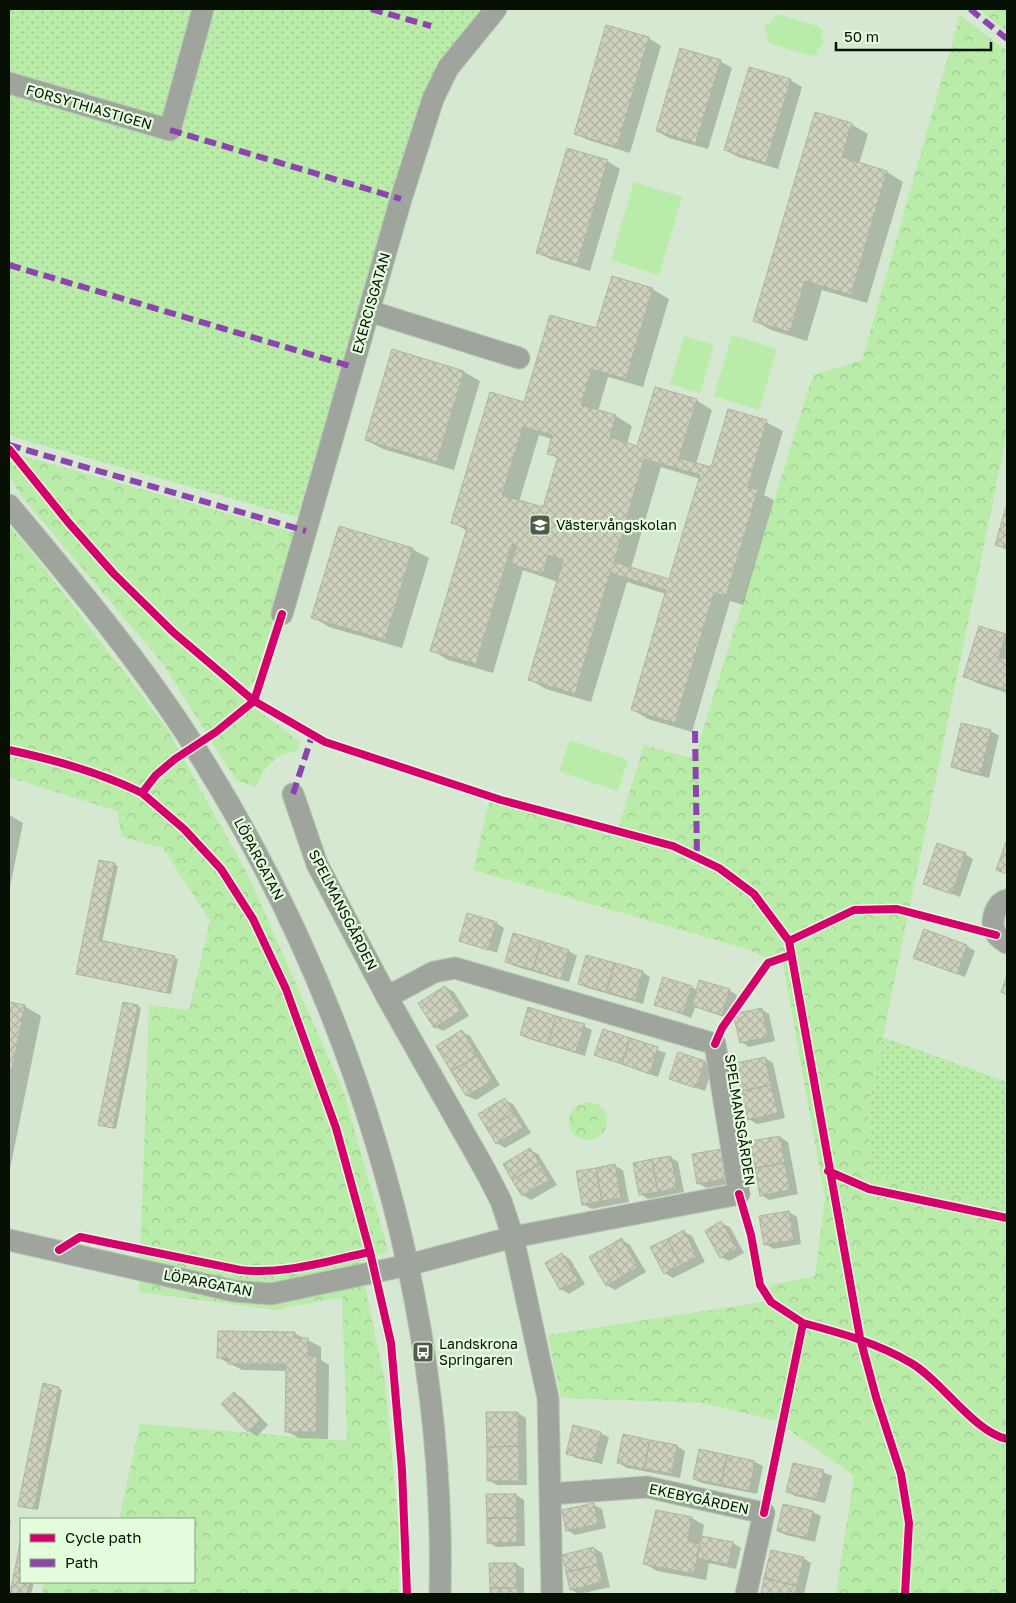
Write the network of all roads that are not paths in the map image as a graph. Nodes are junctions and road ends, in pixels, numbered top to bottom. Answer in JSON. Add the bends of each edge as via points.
{"nodes":[{"id":1,"x":203,"y":9,"type":"edge"},
{"id":2,"x":496,"y":9,"type":"edge"},
{"id":3,"x":9,"y":83,"type":"edge"},
{"id":4,"x":369,"y":311,"type":"junction"},
{"id":5,"x":520,"y":358,"type":"dead end"},
{"id":6,"x":9,"y":506,"type":"edge"},
{"id":7,"x":282,"y":614,"type":"dead end"},
{"id":8,"x":293,"y":794,"type":"dead end"},
{"id":9,"x":1007,"y":900,"type":"edge"},
{"id":10,"x":1007,"y":943,"type":"edge"},
{"id":11,"x":387,"y":997,"type":"junction"},
{"id":12,"x":513,"y":1237,"type":"junction"},
{"id":13,"x":9,"y":1240,"type":"edge"},
{"id":14,"x":408,"y":1264,"type":"junction"},
{"id":15,"x":550,"y":1494,"type":"junction"},
{"id":16,"x":440,"y":1594,"type":"edge"},
{"id":17,"x":552,"y":1594,"type":"edge"},
{"id":18,"x":746,"y":1594,"type":"edge"}],
"edges":[{"from":1,"to":3,"type":"street","name":"FORSYTHIASTIGEN","via":[[170,130]]},
{"from":2,"to":4,"type":"street","name":"EXERCISGATAN","via":[[448,68],[433,99]]},
{"from":4,"to":5,"type":"street"},
{"from":4,"to":7,"type":"street","name":"EXERCISGATAN"},
{"from":6,"to":14,"type":"street","name":"LÖPARGATAN","via":[[112,631],[182,728],[280,898],[346,1052],[384,1168]]},
{"from":8,"to":11,"type":"street","name":"SPELMANSGÅRDEN","via":[[317,864]]},
{"from":9,"to":10,"type":"street","via":[[996,909],[992,922],[996,935]]},
{"from":11,"to":12,"type":"street","name":"SPELMANSGÅRDEN","via":[[485,1170],[501,1201]]},
{"from":11,"to":12,"type":"street","name":"SPELMANSGÅRDEN","via":[[434,972],[455,968],[715,1044],[739,1194]]},
{"from":12,"to":14,"type":"street","name":"SPELMANSGÅRDEN"},
{"from":12,"to":15,"type":"street","via":[[548,1398]]},
{"from":13,"to":14,"type":"street","name":"LÖPARGATAN","via":[[234,1291],[271,1294]]},
{"from":14,"to":16,"type":"street","name":"LÖPARGATAN","via":[[423,1352],[434,1449]]},
{"from":15,"to":17,"type":"street"},
{"from":15,"to":18,"type":"street","name":"EKEBYGÅRDEN","via":[[646,1487],[764,1513]]}]}
